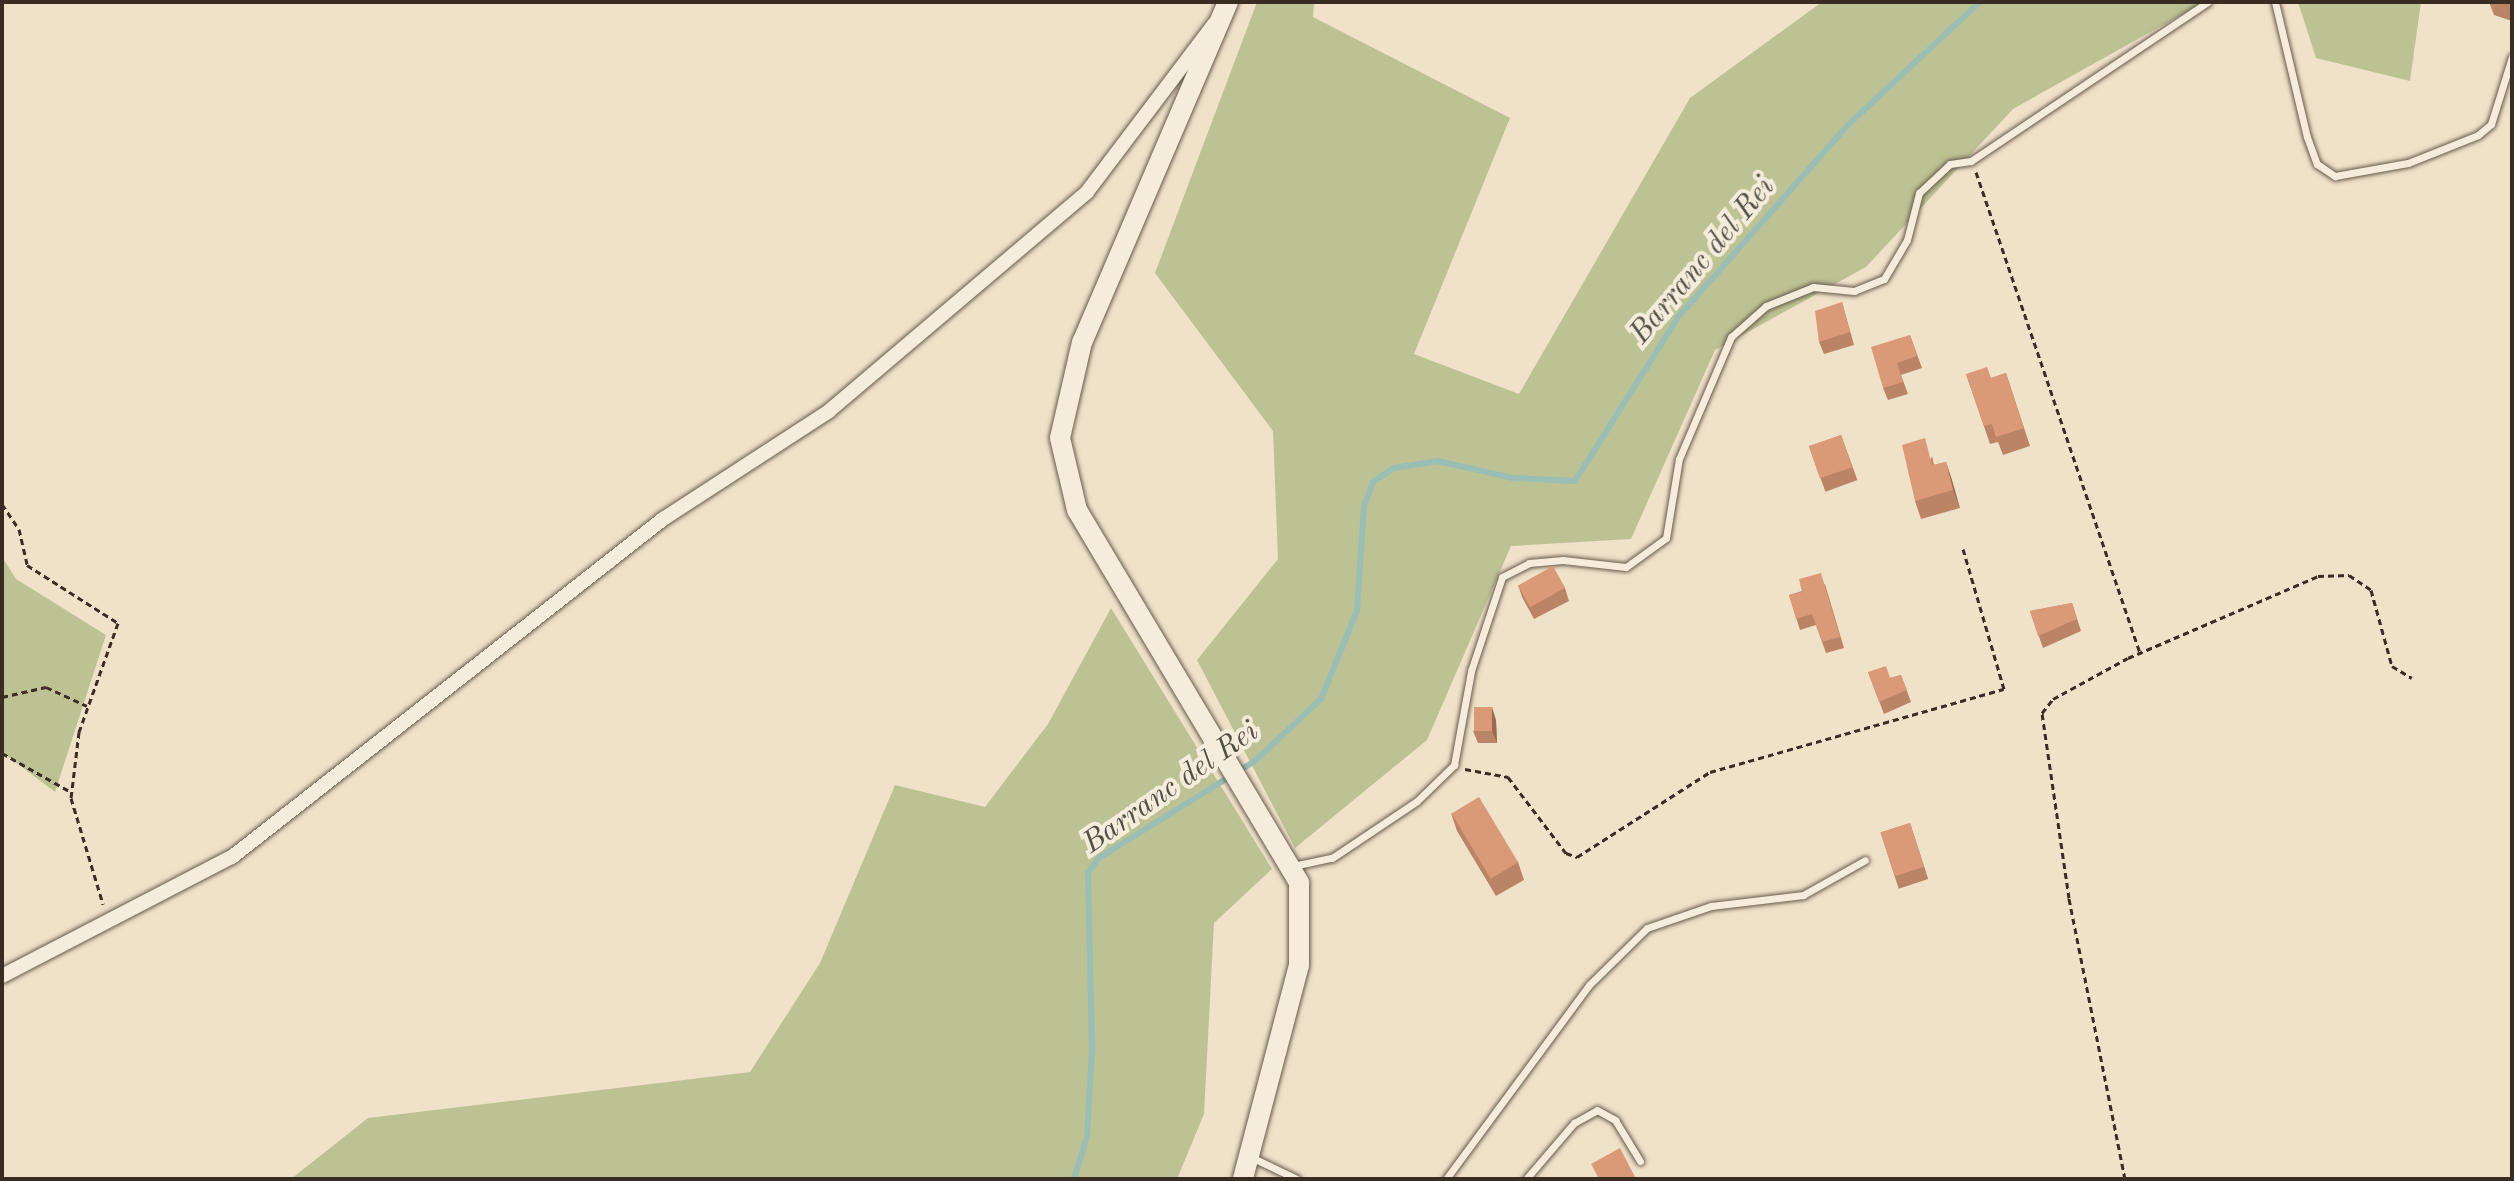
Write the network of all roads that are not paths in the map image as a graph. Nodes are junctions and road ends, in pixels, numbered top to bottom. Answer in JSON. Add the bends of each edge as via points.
{"nodes":[{"id":1,"x":2208,"y":2,"type":"edge"},
{"id":2,"x":2275,"y":2,"type":"edge"},
{"id":3,"x":1225,"y":8,"type":"edge"},
{"id":4,"x":2512,"y":57,"type":"edge"},
{"id":5,"x":1290,"y":860,"type":"junction"},
{"id":6,"x":1865,"y":860,"type":"dead end"},
{"id":7,"x":2,"y":976,"type":"edge"},
{"id":8,"x":1249,"y":1156,"type":"junction"},
{"id":9,"x":1640,"y":1161,"type":"dead end"},
{"id":10,"x":1243,"y":1179,"type":"edge"},
{"id":11,"x":1297,"y":1179,"type":"edge"},
{"id":12,"x":1446,"y":1179,"type":"edge"},
{"id":13,"x":1526,"y":1179,"type":"edge"}],
"edges":[{"from":1,"to":5,"type":"lane","via":[[1971,161],[1950,164],[1919,193],[1907,240],[1884,279],[1854,291],[1813,287],[1766,306],[1731,337],[1679,459],[1666,538],[1626,567],[1563,560],[1529,563],[1502,577],[1471,671],[1454,765],[1417,801],[1332,858]]},
{"from":2,"to":4,"type":"lane","via":[[2307,137],[2317,164],[2335,176],[2408,163],[2478,135],[2491,124]]},
{"from":3,"to":5,"type":"main road","via":[[1082,342],[1060,423],[1064,473],[1077,510]]},
{"from":3,"to":7,"type":"street","via":[[1087,192],[852,391],[663,519],[267,833],[111,922]]},
{"from":5,"to":8,"type":"main road","via":[[1302,898],[1301,950]]},
{"from":6,"to":12,"type":"lane","via":[[1803,895],[1711,906],[1647,928],[1589,985]]},
{"from":8,"to":10,"type":"main road"},
{"from":8,"to":11,"type":"lane"},
{"from":9,"to":13,"type":"lane","via":[[1615,1120],[1597,1110],[1574,1123]]}]}
